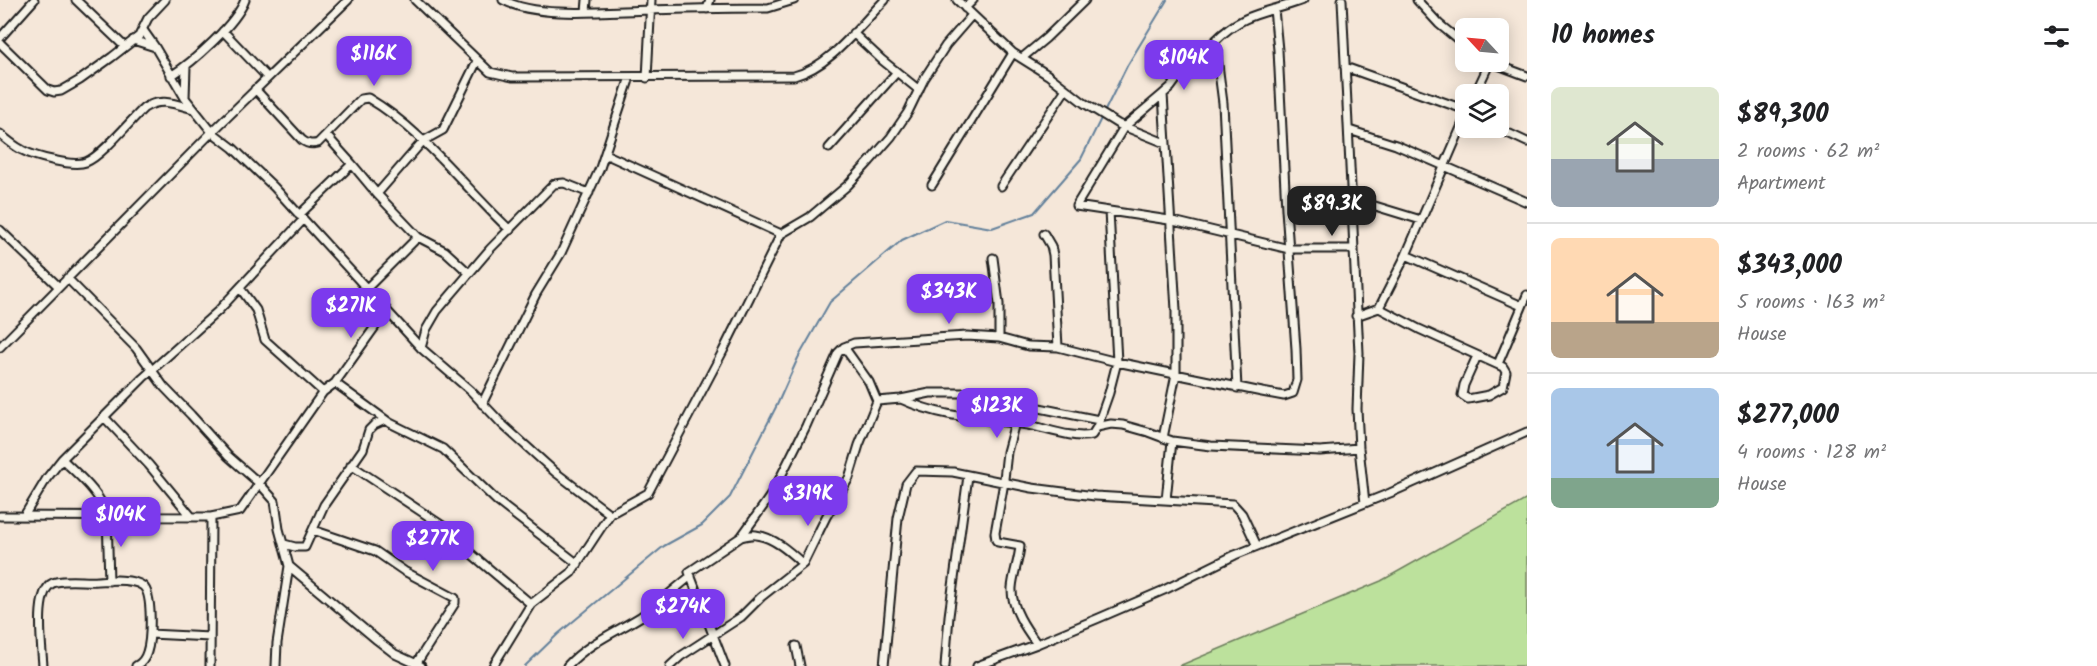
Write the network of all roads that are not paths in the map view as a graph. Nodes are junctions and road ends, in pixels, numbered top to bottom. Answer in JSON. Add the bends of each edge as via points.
{"nodes":[{"id":1,"x":34,"y":0,"type":"edge"},
{"id":2,"x":76,"y":0,"type":"edge"},
{"id":3,"x":165,"y":0,"type":"edge"},
{"id":4,"x":245,"y":0,"type":"edge"},
{"id":5,"x":348,"y":0,"type":"edge"},
{"id":6,"x":415,"y":0,"type":"edge"},
{"id":7,"x":503,"y":0,"type":"edge"},
{"id":8,"x":587,"y":0,"type":"edge"},
{"id":9,"x":651,"y":0,"type":"edge"},
{"id":10,"x":710,"y":0,"type":"edge"},
{"id":11,"x":794,"y":0,"type":"edge"},
{"id":12,"x":885,"y":0,"type":"edge"},
{"id":13,"x":957,"y":0,"type":"edge"},
{"id":14,"x":973,"y":0,"type":"edge"},
{"id":15,"x":1084,"y":0,"type":"edge"},
{"id":16,"x":1303,"y":0,"type":"edge"},
{"id":17,"x":1342,"y":0,"type":"edge"},
{"id":18,"x":1417,"y":0,"type":"edge"},
{"id":19,"x":965,"y":8,"type":"junction"},
{"id":20,"x":707,"y":9,"type":"junction"},
{"id":21,"x":1274,"y":9,"type":"junction"},
{"id":22,"x":652,"y":10,"type":"junction"},
{"id":23,"x":586,"y":12,"type":"junction"},
{"id":24,"x":972,"y":15,"type":"junction"},
{"id":25,"x":143,"y":30,"type":"junction"},
{"id":26,"x":223,"y":31,"type":"junction"},
{"id":27,"x":853,"y":33,"type":"junction"},
{"id":28,"x":1455,"y":37,"type":"edge"},
{"id":29,"x":0,"y":38,"type":"edge"},
{"id":30,"x":133,"y":40,"type":"junction"},
{"id":31,"x":1215,"y":41,"type":"junction"},
{"id":32,"x":0,"y":42,"type":"edge"},
{"id":33,"x":124,"y":46,"type":"junction"},
{"id":34,"x":155,"y":47,"type":"junction"},
{"id":35,"x":1013,"y":53,"type":"junction"},
{"id":36,"x":1022,"y":58,"type":"junction"},
{"id":37,"x":477,"y":61,"type":"junction"},
{"id":38,"x":186,"y":66,"type":"junction"},
{"id":39,"x":1345,"y":67,"type":"junction"},
{"id":40,"x":1509,"y":69,"type":"edge"},
{"id":41,"x":897,"y":72,"type":"junction"},
{"id":42,"x":171,"y":76,"type":"junction"},
{"id":43,"x":1527,"y":76,"type":"edge"},
{"id":44,"x":267,"y":77,"type":"junction"},
{"id":45,"x":630,"y":77,"type":"junction"},
{"id":46,"x":647,"y":78,"type":"junction"},
{"id":47,"x":255,"y":89,"type":"junction"},
{"id":48,"x":1066,"y":89,"type":"junction"},
{"id":49,"x":919,"y":90,"type":"junction"},
{"id":50,"x":1163,"y":94,"type":"junction"},
{"id":51,"x":185,"y":98,"type":"junction"},
{"id":52,"x":1455,"y":106,"type":"edge"},
{"id":53,"x":194,"y":110,"type":"junction"},
{"id":54,"x":1124,"y":127,"type":"junction"},
{"id":55,"x":1349,"y":130,"type":"junction"},
{"id":56,"x":212,"y":132,"type":"junction"},
{"id":57,"x":0,"y":134,"type":"edge"},
{"id":58,"x":1509,"y":134,"type":"edge"},
{"id":59,"x":326,"y":135,"type":"junction"},
{"id":60,"x":1456,"y":138,"type":"edge"},
{"id":61,"x":423,"y":141,"type":"junction"},
{"id":62,"x":1527,"y":142,"type":"edge"},
{"id":63,"x":1165,"y":143,"type":"junction"},
{"id":64,"x":829,"y":148,"type":"dead end"},
{"id":65,"x":605,"y":154,"type":"junction"},
{"id":66,"x":352,"y":164,"type":"junction"},
{"id":67,"x":1443,"y":165,"type":"junction"},
{"id":68,"x":932,"y":185,"type":"dead end"},
{"id":69,"x":1001,"y":186,"type":"dead end"},
{"id":70,"x":589,"y":193,"type":"junction"},
{"id":71,"x":377,"y":194,"type":"junction"},
{"id":72,"x":1352,"y":199,"type":"junction"},
{"id":73,"x":1527,"y":202,"type":"edge"},
{"id":74,"x":1108,"y":211,"type":"junction"},
{"id":75,"x":301,"y":218,"type":"junction"},
{"id":76,"x":1169,"y":220,"type":"junction"},
{"id":77,"x":1421,"y":220,"type":"junction"},
{"id":78,"x":0,"y":230,"type":"edge"},
{"id":79,"x":510,"y":230,"type":"junction"},
{"id":80,"x":781,"y":234,"type":"junction"},
{"id":81,"x":1044,"y":234,"type":"dead end"},
{"id":82,"x":1230,"y":235,"type":"junction"},
{"id":83,"x":418,"y":237,"type":"junction"},
{"id":84,"x":1289,"y":249,"type":"junction"},
{"id":85,"x":1353,"y":249,"type":"junction"},
{"id":86,"x":1406,"y":255,"type":"junction"},
{"id":87,"x":993,"y":258,"type":"dead end"},
{"id":88,"x":469,"y":273,"type":"junction"},
{"id":89,"x":67,"y":278,"type":"junction"},
{"id":90,"x":58,"y":286,"type":"junction"},
{"id":91,"x":368,"y":287,"type":"junction"},
{"id":92,"x":240,"y":288,"type":"junction"},
{"id":93,"x":1527,"y":295,"type":"edge"},
{"id":94,"x":1522,"y":306,"type":"junction"},
{"id":95,"x":1379,"y":308,"type":"junction"},
{"id":96,"x":387,"y":310,"type":"junction"},
{"id":97,"x":1356,"y":316,"type":"junction"},
{"id":98,"x":999,"y":338,"type":"junction"},
{"id":99,"x":0,"y":347,"type":"edge"},
{"id":100,"x":844,"y":347,"type":"junction"},
{"id":101,"x":1058,"y":347,"type":"junction"},
{"id":102,"x":421,"y":348,"type":"junction"},
{"id":103,"x":1477,"y":356,"type":"junction"},
{"id":104,"x":1118,"y":362,"type":"junction"},
{"id":105,"x":1498,"y":364,"type":"junction"},
{"id":106,"x":153,"y":369,"type":"junction"},
{"id":107,"x":1176,"y":374,"type":"junction"},
{"id":108,"x":335,"y":383,"type":"junction"},
{"id":109,"x":1237,"y":388,"type":"junction"},
{"id":110,"x":323,"y":392,"type":"junction"},
{"id":111,"x":901,"y":399,"type":"junction"},
{"id":112,"x":877,"y":401,"type":"junction"},
{"id":113,"x":482,"y":404,"type":"junction"},
{"id":114,"x":1020,"y":404,"type":"junction"},
{"id":115,"x":105,"y":418,"type":"junction"},
{"id":116,"x":385,"y":420,"type":"junction"},
{"id":117,"x":1014,"y":424,"type":"junction"},
{"id":118,"x":1098,"y":424,"type":"junction"},
{"id":119,"x":1527,"y":432,"type":"edge"},
{"id":120,"x":1164,"y":438,"type":"junction"},
{"id":121,"x":1172,"y":441,"type":"junction"},
{"id":122,"x":1359,"y":448,"type":"junction"},
{"id":123,"x":62,"y":459,"type":"junction"},
{"id":124,"x":351,"y":465,"type":"junction"},
{"id":125,"x":968,"y":476,"type":"junction"},
{"id":126,"x":1003,"y":481,"type":"junction"},
{"id":127,"x":259,"y":483,"type":"junction"},
{"id":128,"x":1166,"y":501,"type":"junction"},
{"id":129,"x":1365,"y":503,"type":"junction"},
{"id":130,"x":610,"y":514,"type":"junction"},
{"id":131,"x":0,"y":516,"type":"edge"},
{"id":132,"x":24,"y":516,"type":"junction"},
{"id":133,"x":107,"y":516,"type":"junction"},
{"id":134,"x":191,"y":516,"type":"junction"},
{"id":135,"x":211,"y":517,"type":"junction"},
{"id":136,"x":313,"y":530,"type":"junction"},
{"id":137,"x":741,"y":537,"type":"junction"},
{"id":138,"x":284,"y":544,"type":"junction"},
{"id":139,"x":1257,"y":546,"type":"junction"},
{"id":140,"x":578,"y":564,"type":"junction"},
{"id":141,"x":803,"y":564,"type":"junction"},
{"id":142,"x":289,"y":566,"type":"junction"},
{"id":143,"x":691,"y":576,"type":"junction"},
{"id":144,"x":109,"y":581,"type":"junction"},
{"id":145,"x":531,"y":604,"type":"junction"},
{"id":146,"x":150,"y":634,"type":"junction"},
{"id":147,"x":712,"y":635,"type":"junction"},
{"id":148,"x":210,"y":637,"type":"junction"},
{"id":149,"x":1037,"y":644,"type":"junction"},
{"id":150,"x":796,"y":646,"type":"dead end"},
{"id":151,"x":418,"y":665,"type":"edge"},
{"id":152,"x":43,"y":666,"type":"edge"},
{"id":153,"x":136,"y":666,"type":"edge"},
{"id":154,"x":210,"y":666,"type":"edge"},
{"id":155,"x":276,"y":666,"type":"edge"},
{"id":156,"x":493,"y":666,"type":"edge"},
{"id":157,"x":567,"y":666,"type":"edge"},
{"id":158,"x":670,"y":666,"type":"edge"},
{"id":159,"x":725,"y":666,"type":"edge"},
{"id":160,"x":800,"y":666,"type":"edge"},
{"id":161,"x":884,"y":666,"type":"edge"},
{"id":162,"x":945,"y":666,"type":"edge"},
{"id":163,"x":977,"y":666,"type":"edge"}],
"edges":[{"from":1,"to":29,"type":"street"},
{"from":2,"to":33,"type":"street"},
{"from":3,"to":25,"type":"street","via":[[148,18]]},
{"from":4,"to":26,"type":"street"},
{"from":5,"to":44,"type":"street"},
{"from":6,"to":37,"type":"street"},
{"from":7,"to":23,"type":"street","via":[[535,10]]},
{"from":8,"to":23,"type":"street"},
{"from":9,"to":22,"type":"street"},
{"from":10,"to":20,"type":"street"},
{"from":11,"to":20,"type":"street","via":[[768,9]]},
{"from":12,"to":27,"type":"street"},
{"from":13,"to":19,"type":"street"},
{"from":14,"to":19,"type":"street"},
{"from":15,"to":36,"type":"street"},
{"from":16,"to":21,"type":"street"},
{"from":17,"to":39,"type":"street"},
{"from":18,"to":28,"type":"street"},
{"from":19,"to":24,"type":"street"},
{"from":20,"to":22,"type":"street"},
{"from":21,"to":31,"type":"street","via":[[1242,19]]},
{"from":21,"to":84,"type":"street"},
{"from":22,"to":23,"type":"street"},
{"from":22,"to":46,"type":"street"},
{"from":24,"to":35,"type":"street"},
{"from":24,"to":49,"type":"street","via":[[946,45]]},
{"from":25,"to":30,"type":"street"},
{"from":25,"to":34,"type":"street"},
{"from":26,"to":38,"type":"street"},
{"from":26,"to":44,"type":"street"},
{"from":27,"to":41,"type":"street"},
{"from":27,"to":46,"type":"street","via":[[810,72],[794,76]]},
{"from":30,"to":33,"type":"street"},
{"from":30,"to":34,"type":"street"},
{"from":31,"to":50,"type":"street","via":[[1189,62]]},
{"from":31,"to":82,"type":"street","via":[[1223,103]]},
{"from":32,"to":33,"type":"street","via":[[54,92],[80,80]]},
{"from":34,"to":42,"type":"street"},
{"from":35,"to":36,"type":"street"},
{"from":35,"to":68,"type":"street"},
{"from":36,"to":48,"type":"street"},
{"from":37,"to":45,"type":"street","via":[[490,72],[512,77]]},
{"from":37,"to":61,"type":"street","via":[[443,130]]},
{"from":38,"to":42,"type":"street"},
{"from":38,"to":51,"type":"street"},
{"from":39,"to":52,"type":"street"},
{"from":39,"to":55,"type":"street"},
{"from":40,"to":43,"type":"street"},
{"from":41,"to":49,"type":"street"},
{"from":41,"to":64,"type":"street"},
{"from":42,"to":51,"type":"street"},
{"from":44,"to":47,"type":"street"},
{"from":45,"to":46,"type":"street"},
{"from":45,"to":65,"type":"street"},
{"from":47,"to":56,"type":"street"},
{"from":47,"to":59,"type":"street","via":[[306,143],[318,143]]},
{"from":48,"to":54,"type":"street"},
{"from":48,"to":69,"type":"street"},
{"from":49,"to":80,"type":"street","via":[[891,137],[848,184],[801,224]]},
{"from":50,"to":54,"type":"street"},
{"from":50,"to":63,"type":"street"},
{"from":51,"to":53,"type":"street"},
{"from":53,"to":56,"type":"street"},
{"from":53,"to":57,"type":"street","via":[[153,102],[96,157],[84,163],[30,153]]},
{"from":54,"to":63,"type":"street"},
{"from":54,"to":74,"type":"street","via":[[1076,206]]},
{"from":55,"to":67,"type":"street"},
{"from":55,"to":72,"type":"street"},
{"from":56,"to":75,"type":"street","via":[[274,187]]},
{"from":56,"to":89,"type":"street"},
{"from":58,"to":62,"type":"street"},
{"from":59,"to":61,"type":"street","via":[[364,97],[386,108]]},
{"from":59,"to":66,"type":"street"},
{"from":60,"to":67,"type":"street"},
{"from":61,"to":71,"type":"street"},
{"from":61,"to":79,"type":"street"},
{"from":63,"to":76,"type":"street"},
{"from":65,"to":70,"type":"street"},
{"from":65,"to":80,"type":"street"},
{"from":66,"to":71,"type":"street"},
{"from":66,"to":75,"type":"street"},
{"from":67,"to":73,"type":"street"},
{"from":67,"to":77,"type":"street"},
{"from":70,"to":79,"type":"street","via":[[564,183],[555,184]]},
{"from":70,"to":113,"type":"street"},
{"from":71,"to":83,"type":"street"},
{"from":72,"to":77,"type":"street"},
{"from":72,"to":85,"type":"street"},
{"from":74,"to":76,"type":"street"},
{"from":74,"to":104,"type":"street"},
{"from":75,"to":91,"type":"street"},
{"from":75,"to":92,"type":"street"},
{"from":76,"to":82,"type":"street"},
{"from":76,"to":107,"type":"street"},
{"from":77,"to":86,"type":"street"},
{"from":78,"to":90,"type":"street"},
{"from":79,"to":88,"type":"street"},
{"from":80,"to":130,"type":"street","via":[[648,493]]},
{"from":81,"to":101,"type":"street","via":[[1052,246]]},
{"from":82,"to":84,"type":"street"},
{"from":82,"to":109,"type":"street"},
{"from":83,"to":88,"type":"street","via":[[445,251]]},
{"from":83,"to":91,"type":"street"},
{"from":84,"to":85,"type":"street"},
{"from":84,"to":109,"type":"street","via":[[1295,389],[1284,396]]},
{"from":85,"to":97,"type":"street"},
{"from":86,"to":94,"type":"street"},
{"from":86,"to":95,"type":"street"},
{"from":87,"to":98,"type":"street"},
{"from":88,"to":102,"type":"street","via":[[429,321]]},
{"from":89,"to":90,"type":"street"},
{"from":89,"to":106,"type":"street"},
{"from":90,"to":99,"type":"street"},
{"from":91,"to":96,"type":"street"},
{"from":92,"to":106,"type":"street"},
{"from":92,"to":110,"type":"street","via":[[256,309],[265,340]]},
{"from":93,"to":94,"type":"street"},
{"from":94,"to":105,"type":"street"},
{"from":95,"to":97,"type":"street"},
{"from":95,"to":103,"type":"street"},
{"from":96,"to":102,"type":"street"},
{"from":96,"to":108,"type":"street"},
{"from":97,"to":122,"type":"street"},
{"from":98,"to":100,"type":"street","via":[[891,340]]},
{"from":98,"to":101,"type":"street","via":[[1028,346]]},
{"from":100,"to":112,"type":"street","via":[[869,382]]},
{"from":100,"to":137,"type":"street","via":[[838,352],[773,492]]},
{"from":101,"to":104,"type":"street"},
{"from":102,"to":113,"type":"street"},
{"from":103,"to":105,"type":"street"},
{"from":103,"to":105,"type":"street","via":[[1464,385],[1462,395],[1468,399],[1489,395],[1503,387],[1506,372]]},
{"from":104,"to":107,"type":"street"},
{"from":104,"to":118,"type":"street"},
{"from":106,"to":115,"type":"street"},
{"from":106,"to":127,"type":"street","via":[[164,387],[228,456]]},
{"from":107,"to":109,"type":"street"},
{"from":107,"to":120,"type":"street"},
{"from":108,"to":110,"type":"street"},
{"from":108,"to":116,"type":"street"},
{"from":110,"to":127,"type":"street"},
{"from":111,"to":112,"type":"street"},
{"from":111,"to":114,"type":"street","via":[[930,393],[965,393]]},
{"from":111,"to":117,"type":"street","via":[[947,416]]},
{"from":112,"to":141,"type":"street","via":[[849,478]]},
{"from":113,"to":130,"type":"street","via":[[555,472]]},
{"from":114,"to":117,"type":"street"},
{"from":114,"to":118,"type":"street"},
{"from":115,"to":123,"type":"street"},
{"from":115,"to":134,"type":"street"},
{"from":116,"to":124,"type":"street","via":[[369,430],[363,449]]},
{"from":116,"to":140,"type":"street","via":[[443,448],[498,502]]},
{"from":117,"to":118,"type":"street","via":[[1088,436]]},
{"from":117,"to":126,"type":"street"},
{"from":118,"to":120,"type":"street","via":[[1123,425]]},
{"from":119,"to":129,"type":"street"},
{"from":120,"to":121,"type":"street"},
{"from":121,"to":122,"type":"street","via":[[1306,450]]},
{"from":121,"to":128,"type":"street"},
{"from":122,"to":129,"type":"street"},
{"from":123,"to":132,"type":"street"},
{"from":123,"to":133,"type":"street","via":[[99,497]]},
{"from":124,"to":136,"type":"street","via":[[324,505]]},
{"from":124,"to":145,"type":"street","via":[[443,526]]},
{"from":125,"to":126,"type":"street"},
{"from":125,"to":161,"type":"street","via":[[923,470],[913,473],[906,484],[898,518]]},
{"from":125,"to":162,"type":"street"},
{"from":126,"to":128,"type":"street","via":[[1086,495]]},
{"from":126,"to":149,"type":"street","via":[[995,538],[1020,546],[1012,598]]},
{"from":127,"to":135,"type":"street","via":[[240,512]]},
{"from":127,"to":138,"type":"street","via":[[275,501]]},
{"from":128,"to":139,"type":"street","via":[[1233,504]]},
{"from":129,"to":139,"type":"street"},
{"from":130,"to":140,"type":"street"},
{"from":131,"to":132,"type":"street"},
{"from":132,"to":133,"type":"street"},
{"from":133,"to":134,"type":"street"},
{"from":133,"to":144,"type":"street"},
{"from":134,"to":135,"type":"street"},
{"from":135,"to":148,"type":"street"},
{"from":136,"to":138,"type":"street","via":[[305,546]]},
{"from":136,"to":151,"type":"street","via":[[375,551],[455,598]]},
{"from":137,"to":141,"type":"street","via":[[756,535],[770,540]]},
{"from":137,"to":143,"type":"street","via":[[689,572]]},
{"from":138,"to":142,"type":"street"},
{"from":139,"to":149,"type":"street"},
{"from":140,"to":145,"type":"street","via":[[558,585]]},
{"from":141,"to":147,"type":"street","via":[[741,617]]},
{"from":142,"to":151,"type":"street","via":[[395,654]]},
{"from":142,"to":155,"type":"street"},
{"from":143,"to":147,"type":"street"},
{"from":143,"to":157,"type":"street","via":[[643,615],[597,640]]},
{"from":144,"to":146,"type":"street","via":[[134,582],[147,591]]},
{"from":144,"to":152,"type":"street","via":[[55,582],[46,587],[41,612]]},
{"from":145,"to":156,"type":"street"},
{"from":146,"to":148,"type":"street"},
{"from":146,"to":153,"type":"street","via":[[144,660]]},
{"from":147,"to":158,"type":"street"},
{"from":147,"to":159,"type":"street"},
{"from":148,"to":154,"type":"street"},
{"from":149,"to":163,"type":"street"},
{"from":150,"to":160,"type":"street"}]}
